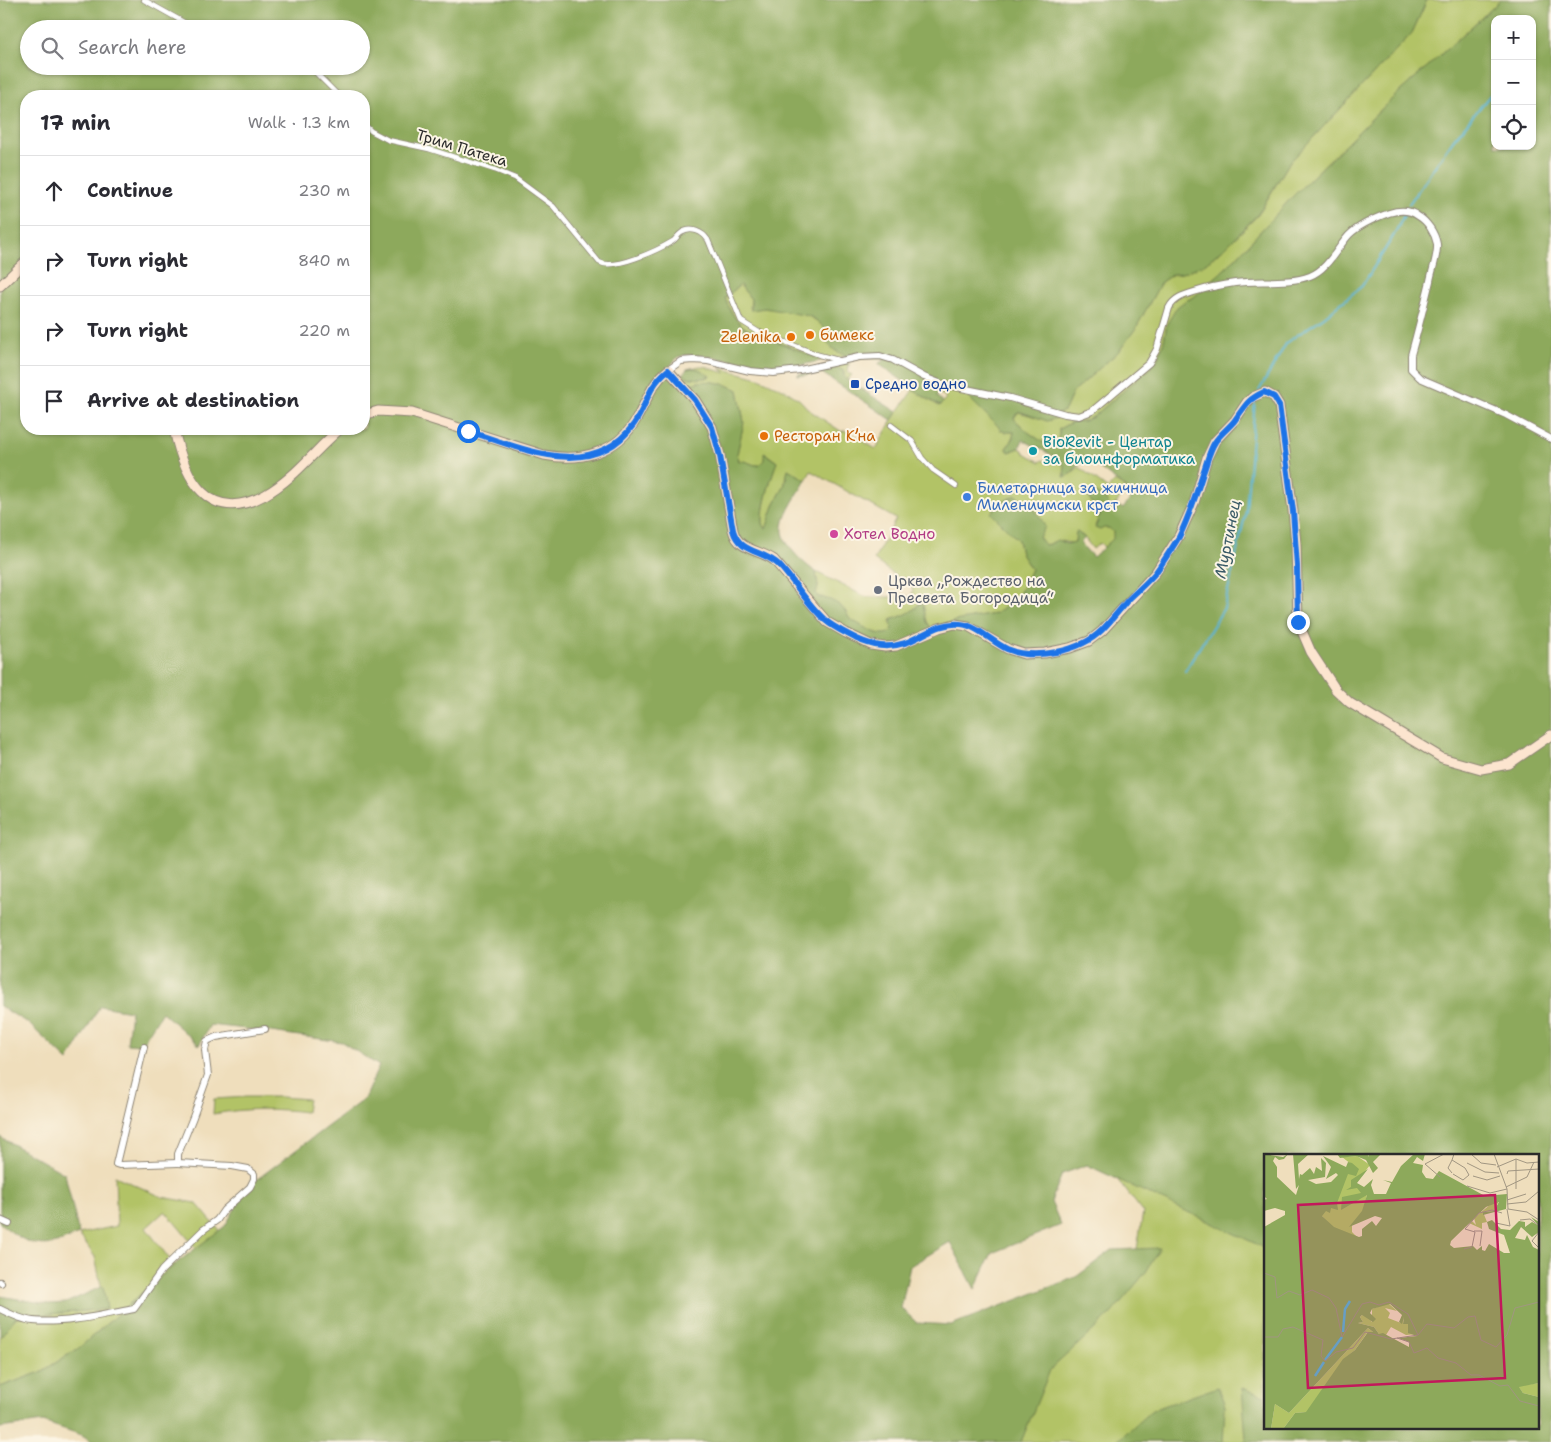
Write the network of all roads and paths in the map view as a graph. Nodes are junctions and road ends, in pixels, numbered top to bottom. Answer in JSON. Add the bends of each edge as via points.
{"nodes":[{"id":1,"x":144,"y":0,"type":"edge"},
{"id":2,"x":180,"y":20,"type":"edge"},
{"id":3,"x":317,"y":75,"type":"edge"},
{"id":4,"x":333,"y":90,"type":"edge"},
{"id":5,"x":370,"y":129,"type":"edge"},
{"id":6,"x":20,"y":267,"type":"edge"},
{"id":7,"x":0,"y":286,"type":"edge"},
{"id":8,"x":838,"y":360,"type":"junction"},
{"id":9,"x":668,"y":370,"type":"junction"},
{"id":10,"x":370,"y":413,"type":"edge"},
{"id":11,"x":891,"y":425,"type":"dead end"},
{"id":12,"x":176,"y":435,"type":"edge"},
{"id":13,"x":333,"y":435,"type":"edge"},
{"id":14,"x":1551,"y":439,"type":"edge"},
{"id":15,"x":956,"y":486,"type":"dead end"},
{"id":16,"x":1551,"y":735,"type":"edge"},
{"id":17,"x":265,"y":1029,"type":"dead end"},
{"id":18,"x":144,"y":1046,"type":"dead end"},
{"id":19,"x":178,"y":1163,"type":"junction"},
{"id":20,"x":0,"y":1220,"type":"edge"},
{"id":21,"x":9,"y":1224,"type":"dead end"},
{"id":22,"x":0,"y":1309,"type":"edge"}],
"edges":[{"from":1,"to":2,"type":"street"},
{"from":3,"to":4,"type":"street"},
{"from":5,"to":8,"type":"street","name":"Трим Патека","via":[[388,140],[429,149],[515,178],[553,206],[603,264],[618,264],[647,253],[674,241],[683,232],[701,232],[708,240],[741,321],[757,331]]},
{"from":6,"to":7,"type":"main road"},
{"from":8,"to":9,"type":"street","via":[[800,370],[763,373],[689,360],[678,362]]},
{"from":8,"to":14,"type":"street","via":[[884,357],[942,384],[1083,416],[1097,408],[1149,363],[1157,349],[1166,314],[1171,303],[1178,298],[1235,283],[1311,276],[1322,268],[1350,234],[1375,218],[1401,210],[1418,215],[1433,233],[1437,244],[1412,355],[1413,372],[1425,381],[1506,415]]},
{"from":9,"to":10,"type":"main road","via":[[654,384],[637,418],[620,440],[598,453],[579,457],[535,452],[412,413]]},
{"from":9,"to":16,"type":"main road","via":[[695,400],[712,427],[737,539],[747,548],[776,562],[829,624],[885,647],[905,643],[944,626],[963,624],[1008,649],[1024,654],[1070,648],[1089,641],[1102,631],[1156,572],[1179,536],[1215,441],[1247,402],[1264,392],[1274,397],[1279,405],[1293,511],[1298,622],[1310,652],[1336,690],[1350,703],[1442,758],[1481,769],[1509,764]]},
{"from":11,"to":15,"type":"street","via":[[912,441],[933,470]]},
{"from":12,"to":13,"type":"main road","via":[[195,484],[208,498],[239,504],[252,501],[285,481]]},
{"from":17,"to":19,"type":"street","via":[[207,1041],[208,1075],[178,1154]]},
{"from":18,"to":19,"type":"street","via":[[116,1164]]},
{"from":19,"to":22,"type":"street","via":[[248,1169],[254,1178],[250,1187],[217,1220],[162,1270],[134,1309],[81,1318],[31,1321]]},
{"from":20,"to":21,"type":"street"}]}
